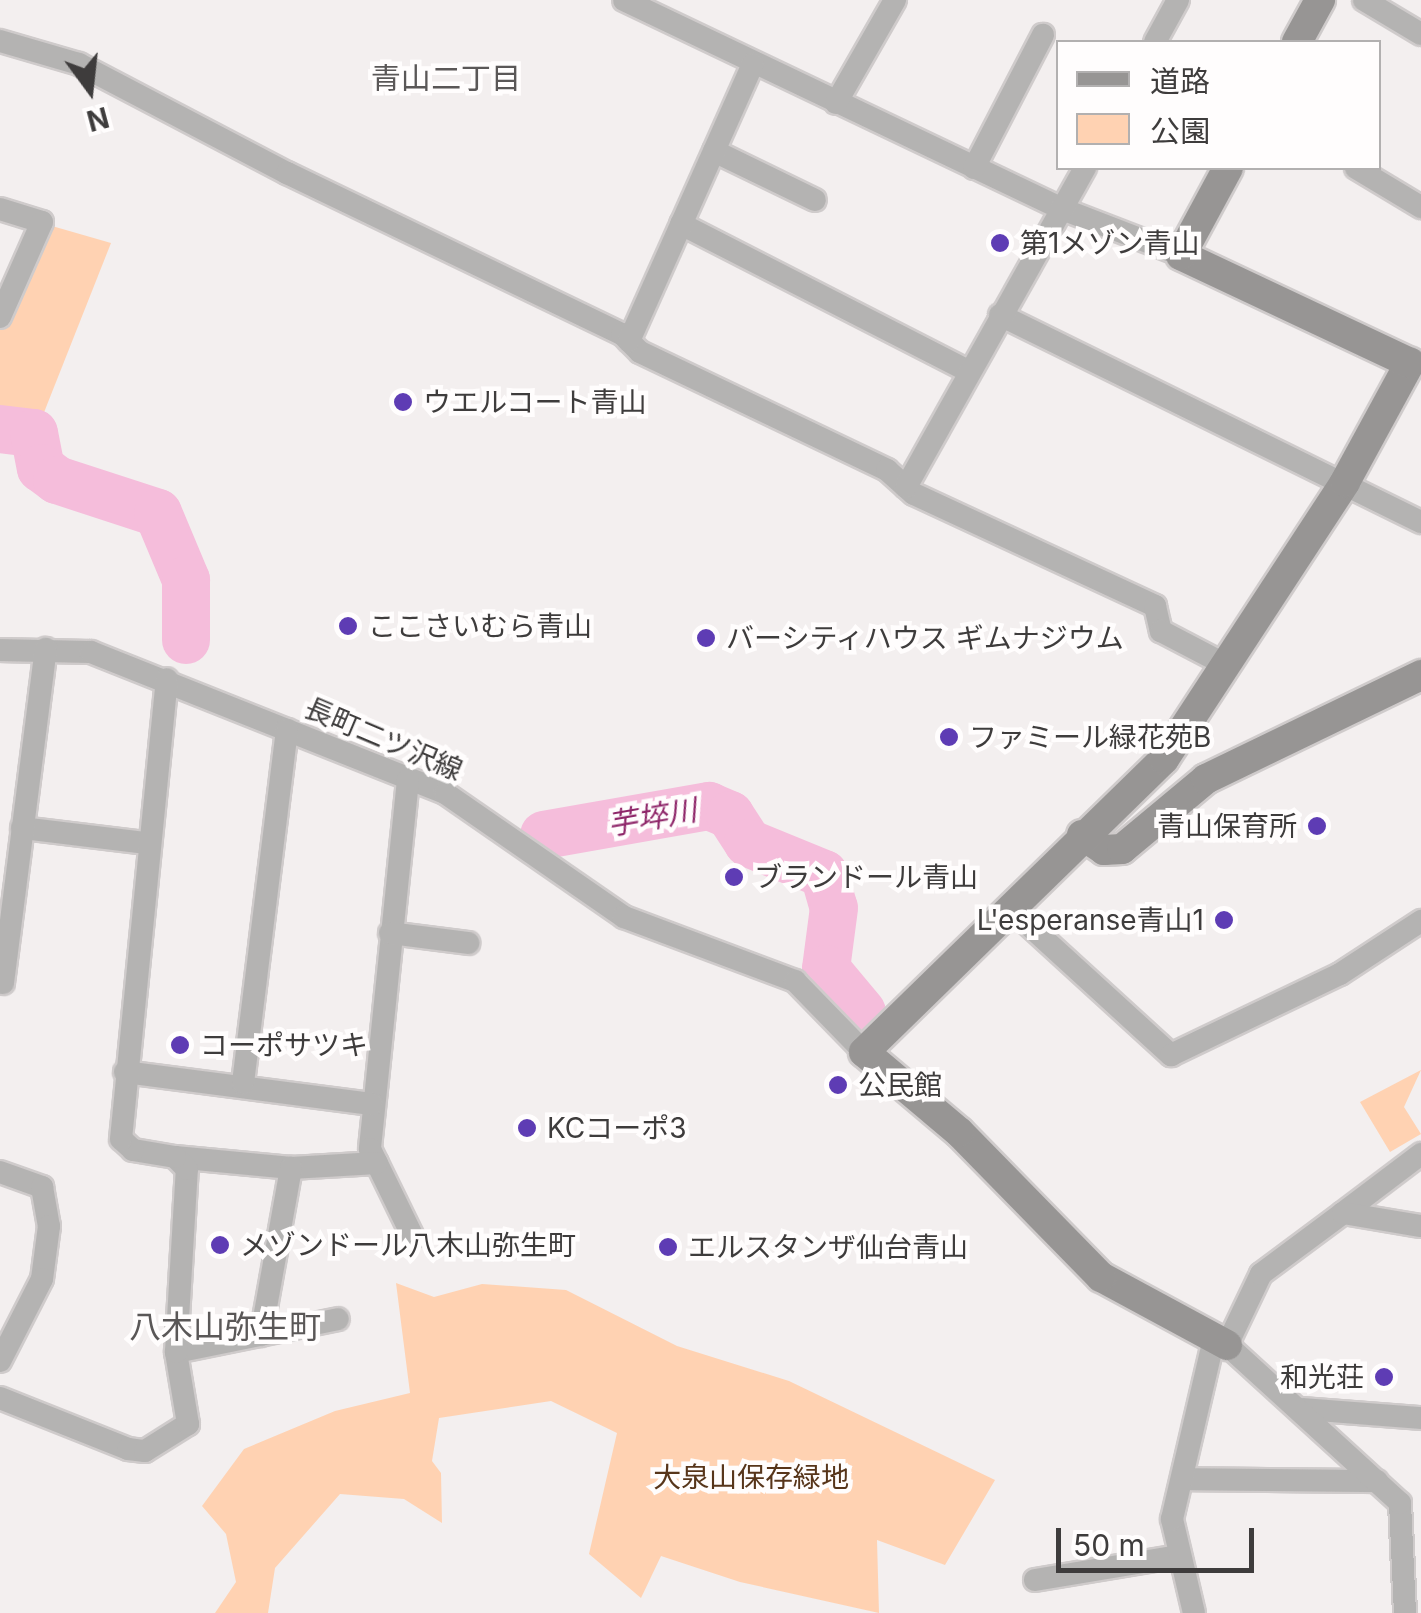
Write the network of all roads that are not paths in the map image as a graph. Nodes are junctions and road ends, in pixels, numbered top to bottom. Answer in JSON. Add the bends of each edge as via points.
{"nodes":[{"id":1,"x":624,"y":0,"type":"edge"},
{"id":2,"x":895,"y":0,"type":"edge"},
{"id":3,"x":1178,"y":0,"type":"edge"},
{"id":4,"x":1320,"y":0,"type":"edge"},
{"id":5,"x":1364,"y":0,"type":"edge"},
{"id":6,"x":1043,"y":34,"type":"dead end"},
{"id":7,"x":1421,"y":34,"type":"edge"},
{"id":8,"x":1155,"y":40,"type":"edge"},
{"id":9,"x":1298,"y":40,"type":"edge"},
{"id":10,"x":0,"y":42,"type":"edge"},
{"id":11,"x":753,"y":64,"type":"junction"},
{"id":12,"x":836,"y":103,"type":"junction"},
{"id":13,"x":714,"y":151,"type":"junction"},
{"id":14,"x":974,"y":168,"type":"junction"},
{"id":15,"x":1084,"y":170,"type":"edge"},
{"id":16,"x":1227,"y":170,"type":"edge"},
{"id":17,"x":1359,"y":170,"type":"edge"},
{"id":18,"x":815,"y":200,"type":"dead end"},
{"id":19,"x":1421,"y":207,"type":"edge"},
{"id":20,"x":0,"y":209,"type":"edge"},
{"id":21,"x":1062,"y":209,"type":"junction"},
{"id":22,"x":681,"y":224,"type":"junction"},
{"id":23,"x":1180,"y":255,"type":"junction"},
{"id":24,"x":1000,"y":315,"type":"junction"},
{"id":25,"x":0,"y":318,"type":"edge"},
{"id":26,"x":629,"y":341,"type":"junction"},
{"id":27,"x":1417,"y":359,"type":"edge"},
{"id":28,"x":968,"y":371,"type":"junction"},
{"id":29,"x":1345,"y":482,"type":"junction"},
{"id":30,"x":906,"y":487,"type":"junction"},
{"id":31,"x":1421,"y":522,"type":"edge"},
{"id":32,"x":46,"y":649,"type":"junction"},
{"id":33,"x":0,"y":650,"type":"edge"},
{"id":34,"x":1224,"y":664,"type":"junction"},
{"id":35,"x":1421,"y":675,"type":"edge"},
{"id":36,"x":167,"y":679,"type":"junction"},
{"id":37,"x":287,"y":730,"type":"junction"},
{"id":38,"x":408,"y":780,"type":"junction"},
{"id":39,"x":22,"y":828,"type":"junction"},
{"id":40,"x":1082,"y":834,"type":"junction"},
{"id":41,"x":146,"y":843,"type":"junction"},
{"id":42,"x":1011,"y":909,"type":"junction"},
{"id":43,"x":1421,"y":921,"type":"edge"},
{"id":44,"x":390,"y":934,"type":"junction"},
{"id":45,"x":468,"y":943,"type":"dead end"},
{"id":46,"x":2,"y":982,"type":"dead end"},
{"id":47,"x":864,"y":1052,"type":"junction"},
{"id":48,"x":126,"y":1072,"type":"junction"},
{"id":49,"x":243,"y":1082,"type":"junction"},
{"id":50,"x":372,"y":1104,"type":"junction"},
{"id":51,"x":1421,"y":1154,"type":"edge"},
{"id":52,"x":176,"y":1157,"type":"junction"},
{"id":53,"x":377,"y":1162,"type":"junction"},
{"id":54,"x":291,"y":1168,"type":"junction"},
{"id":55,"x":0,"y":1172,"type":"edge"},
{"id":56,"x":1343,"y":1213,"type":"junction"},
{"id":57,"x":1421,"y":1226,"type":"edge"},
{"id":58,"x":413,"y":1237,"type":"dead end"},
{"id":59,"x":338,"y":1319,"type":"dead end"},
{"id":60,"x":261,"y":1336,"type":"junction"},
{"id":61,"x":1221,"y":1342,"type":"junction"},
{"id":62,"x":176,"y":1352,"type":"junction"},
{"id":63,"x":0,"y":1361,"type":"edge"},
{"id":64,"x":0,"y":1398,"type":"edge"},
{"id":65,"x":1303,"y":1409,"type":"junction"},
{"id":66,"x":1421,"y":1418,"type":"edge"},
{"id":67,"x":1182,"y":1478,"type":"junction"},
{"id":68,"x":1377,"y":1481,"type":"junction"},
{"id":69,"x":1410,"y":1503,"type":"edge"},
{"id":70,"x":1178,"y":1556,"type":"junction"},
{"id":71,"x":1035,"y":1580,"type":"dead end"},
{"id":72,"x":1194,"y":1613,"type":"edge"},
{"id":73,"x":1405,"y":1613,"type":"edge"}],
"edges":[{"from":1,"to":11,"type":"street"},
{"from":2,"to":12,"type":"street"},
{"from":3,"to":8,"type":"street"},
{"from":4,"to":9,"type":"street"},
{"from":5,"to":7,"type":"street"},
{"from":6,"to":14,"type":"street"},
{"from":10,"to":26,"type":"street","via":[[79,64]]},
{"from":11,"to":12,"type":"street"},
{"from":11,"to":13,"type":"street"},
{"from":12,"to":14,"type":"street"},
{"from":13,"to":18,"type":"street"},
{"from":13,"to":22,"type":"street"},
{"from":14,"to":21,"type":"street"},
{"from":15,"to":21,"type":"street"},
{"from":16,"to":23,"type":"street"},
{"from":17,"to":19,"type":"street"},
{"from":20,"to":25,"type":"street","via":[[42,222]]},
{"from":21,"to":23,"type":"street"},
{"from":21,"to":24,"type":"street"},
{"from":22,"to":26,"type":"street"},
{"from":22,"to":28,"type":"street"},
{"from":23,"to":27,"type":"street"},
{"from":24,"to":28,"type":"street"},
{"from":24,"to":29,"type":"street"},
{"from":26,"to":30,"type":"street","via":[[887,470]]},
{"from":27,"to":29,"type":"street"},
{"from":28,"to":30,"type":"street"},
{"from":29,"to":31,"type":"street"},
{"from":29,"to":34,"type":"street"},
{"from":30,"to":34,"type":"street","via":[[1155,606],[1162,631]]},
{"from":32,"to":33,"type":"street","name":"長町二ツ沢線"},
{"from":32,"to":36,"type":"street","name":"長町二ツ沢線","via":[[92,652]]},
{"from":32,"to":39,"type":"street"},
{"from":34,"to":40,"type":"street","via":[[1164,759]]},
{"from":35,"to":40,"type":"street","via":[[1206,779],[1122,849],[1104,850]]},
{"from":36,"to":37,"type":"street","name":"長町二ツ沢線"},
{"from":36,"to":41,"type":"street"},
{"from":37,"to":38,"type":"street","name":"長町二ツ沢線"},
{"from":37,"to":49,"type":"street"},
{"from":38,"to":44,"type":"street"},
{"from":38,"to":47,"type":"street","name":"長町二ツ沢線","via":[[445,793],[624,916],[795,982]]},
{"from":39,"to":41,"type":"street"},
{"from":39,"to":46,"type":"street"},
{"from":40,"to":42,"type":"street"},
{"from":41,"to":48,"type":"street"},
{"from":42,"to":43,"type":"street","via":[[1171,1055],[1340,974]]},
{"from":42,"to":47,"type":"street"},
{"from":44,"to":45,"type":"street"},
{"from":44,"to":50,"type":"street"},
{"from":47,"to":61,"type":"street","via":[[959,1132],[1101,1276]]},
{"from":48,"to":49,"type":"street"},
{"from":48,"to":52,"type":"street","via":[[121,1139],[133,1150]]},
{"from":49,"to":50,"type":"street"},
{"from":50,"to":53,"type":"street","via":[[370,1150]]},
{"from":51,"to":56,"type":"street"},
{"from":52,"to":54,"type":"street"},
{"from":52,"to":62,"type":"street","via":[[187,1169]]},
{"from":53,"to":54,"type":"street"},
{"from":53,"to":58,"type":"street"},
{"from":54,"to":60,"type":"street"},
{"from":55,"to":63,"type":"street","via":[[42,1187],[49,1226],[42,1279]]},
{"from":56,"to":57,"type":"street"},
{"from":56,"to":61,"type":"street","via":[[1261,1274]]},
{"from":59,"to":60,"type":"street"},
{"from":60,"to":62,"type":"street"},
{"from":61,"to":65,"type":"street"},
{"from":61,"to":67,"type":"street"},
{"from":62,"to":64,"type":"street","via":[[188,1424],[145,1450]]},
{"from":65,"to":66,"type":"street"},
{"from":65,"to":68,"type":"street"},
{"from":67,"to":68,"type":"street"},
{"from":67,"to":70,"type":"street","via":[[1172,1519]]},
{"from":68,"to":69,"type":"street"},
{"from":69,"to":73,"type":"street"},
{"from":70,"to":71,"type":"street"},
{"from":70,"to":72,"type":"street"}]}
